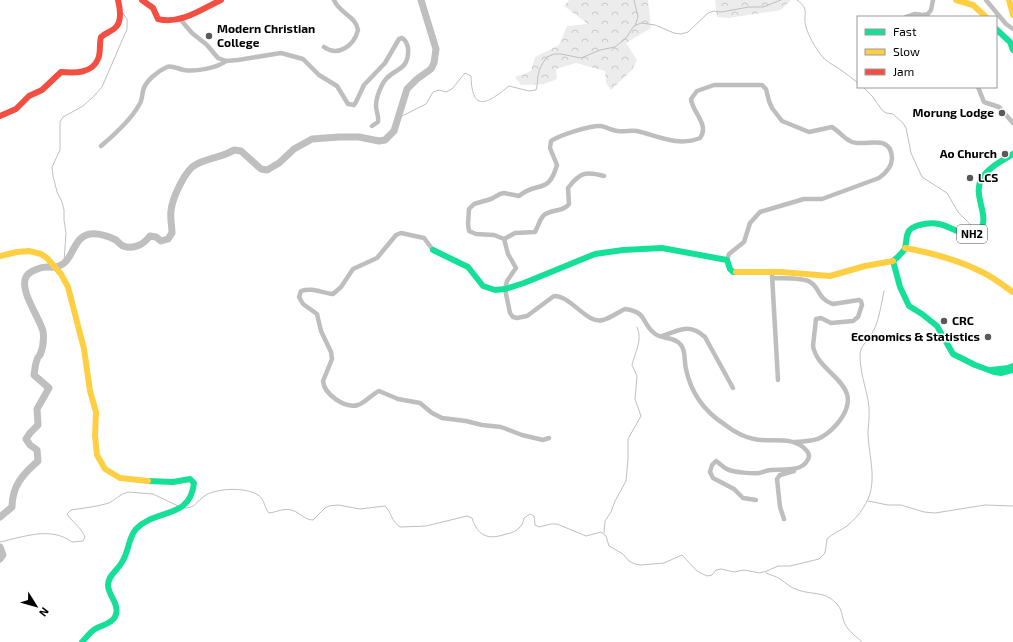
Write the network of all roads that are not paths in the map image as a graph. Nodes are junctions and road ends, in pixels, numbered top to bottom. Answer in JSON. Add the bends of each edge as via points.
{"nodes":[{"id":1,"x":118,"y":0,"type":"edge"},
{"id":2,"x":142,"y":0,"type":"edge"},
{"id":3,"x":220,"y":0,"type":"edge"},
{"id":4,"x":334,"y":0,"type":"edge"},
{"id":5,"x":933,"y":0,"type":"edge"},
{"id":6,"x":956,"y":0,"type":"edge"},
{"id":7,"x":986,"y":0,"type":"edge"},
{"id":8,"x":1009,"y":0,"type":"edge"},
{"id":9,"x":1013,"y":15,"type":"edge"},
{"id":10,"x":909,"y":16,"type":"edge"},
{"id":11,"x":985,"y":16,"type":"edge"},
{"id":12,"x":180,"y":19,"type":"junction"},
{"id":13,"x":1013,"y":29,"type":"edge"},
{"id":14,"x":997,"y":30,"type":"edge"},
{"id":15,"x":324,"y":47,"type":"dead end"},
{"id":16,"x":1013,"y":50,"type":"edge"},
{"id":17,"x":226,"y":61,"type":"junction"},
{"id":18,"x":978,"y":88,"type":"edge"},
{"id":19,"x":0,"y":116,"type":"edge"},
{"id":20,"x":1013,"y":123,"type":"edge"},
{"id":21,"x":372,"y":126,"type":"dead end"},
{"id":22,"x":101,"y":146,"type":"dead end"},
{"id":23,"x":1013,"y":154,"type":"edge"},
{"id":24,"x":604,"y":176,"type":"dead end"},
{"id":25,"x":504,"y":239,"type":"junction"},
{"id":26,"x":905,"y":248,"type":"junction"},
{"id":27,"x":433,"y":250,"type":"joint"},
{"id":28,"x":0,"y":256,"type":"edge"},
{"id":29,"x":727,"y":260,"type":"junction"},
{"id":30,"x":893,"y":261,"type":"junction"},
{"id":31,"x":772,"y":275,"type":"junction"},
{"id":32,"x":505,"y":289,"type":"junction"},
{"id":33,"x":1013,"y":292,"type":"edge"},
{"id":34,"x":660,"y":336,"type":"junction"},
{"id":35,"x":1013,"y":366,"type":"edge"},
{"id":36,"x":988,"y":370,"type":"junction"},
{"id":37,"x":1013,"y":370,"type":"edge"},
{"id":38,"x":778,"y":380,"type":"dead end"},
{"id":39,"x":733,"y":388,"type":"dead end"},
{"id":40,"x":549,"y":438,"type":"dead end"},
{"id":41,"x":793,"y":442,"type":"junction"},
{"id":42,"x":805,"y":463,"type":"junction"},
{"id":43,"x":756,"y":500,"type":"dead end"},
{"id":44,"x":784,"y":519,"type":"dead end"},
{"id":45,"x":82,"y":642,"type":"edge"}],
"edges":[{"from":1,"to":19,"type":"main road","via":[[118,22],[115,28],[101,36],[98,60],[92,68],[80,72],[61,72],[16,109]]},
{"from":2,"to":12,"type":"main road","via":[[153,8],[160,20],[165,22]]},
{"from":3,"to":12,"type":"main road"},
{"from":4,"to":15,"type":"street","via":[[355,22],[358,30],[352,41],[341,50],[332,51]]},
{"from":5,"to":10,"type":"street","via":[[928,14]]},
{"from":6,"to":11,"type":"main road","via":[[976,7]]},
{"from":7,"to":13,"type":"street"},
{"from":8,"to":9,"type":"main road"},
{"from":12,"to":17,"type":"street","via":[[216,55]]},
{"from":14,"to":16,"type":"main road","via":[[1010,42]]},
{"from":17,"to":21,"type":"street","via":[[284,53],[303,60],[336,86],[348,104],[354,105],[364,85],[385,63],[395,44],[402,38],[407,42],[407,61],[384,82],[376,105],[378,122]]},
{"from":17,"to":22,"type":"street","via":[[213,67],[190,71],[171,66],[165,68],[147,83],[139,106]]},
{"from":18,"to":20,"type":"street","via":[[984,102],[999,107]]},
{"from":23,"to":26,"type":"main road","number":"NH2","via":[[989,171],[979,183],[984,222],[978,231],[965,234],[940,224],[918,226],[907,233]]},
{"from":24,"to":25,"type":"street","via":[[584,174],[568,188],[569,204],[566,208],[545,215],[535,232],[515,233]]},
{"from":25,"to":29,"type":"street","via":[[470,232],[469,209],[474,204],[500,194],[519,196],[528,190],[549,184],[557,165],[550,148],[551,141],[599,126],[619,132],[636,131],[670,140],[700,138],[703,127],[692,99],[697,91],[709,86],[762,85],[776,114],[785,122],[809,132],[832,127],[853,143],[878,142],[890,148],[891,165],[879,178],[822,199],[804,199],[760,212],[750,223],[744,242],[729,254]]},
{"from":25,"to":32,"type":"street","via":[[508,254],[516,268]]},
{"from":26,"to":30,"type":"main road","number":"NH2"},
{"from":26,"to":33,"type":"main road","via":[[928,252],[965,264]]},
{"from":27,"to":32,"type":"main road","via":[[468,267],[483,286],[495,290]]},
{"from":27,"to":40,"type":"street","via":[[424,238],[402,233],[396,235],[377,258],[353,269],[333,294],[306,289],[301,291],[300,301],[317,314],[321,331],[331,352],[332,359],[323,381],[325,389],[348,406],[358,405],[379,391],[398,399],[420,403],[442,418],[501,428],[543,440]]},
{"from":28,"to":45,"type":"main road","via":[[29,251],[41,254],[61,274],[68,287],[96,412],[97,455],[105,469],[120,478],[158,482],[190,479],[194,484],[190,501],[136,530],[122,563],[108,580],[117,613],[107,625],[95,628]]},
{"from":29,"to":31,"type":"main road","via":[[730,270],[734,272]]},
{"from":29,"to":32,"type":"main road","via":[[662,248],[623,250],[595,254]]},
{"from":30,"to":31,"type":"main road","via":[[830,276]]},
{"from":30,"to":36,"type":"main road","via":[[908,306],[937,326],[953,354]]},
{"from":31,"to":38,"type":"street"},
{"from":31,"to":41,"type":"street","via":[[807,280],[814,284],[819,294],[833,304],[862,301],[858,317],[853,321],[832,323],[821,318],[816,319],[814,350],[843,385],[847,399],[843,416],[823,436],[814,441]]},
{"from":32,"to":34,"type":"street","via":[[513,317],[527,316],[554,296],[558,296],[595,320],[603,320],[626,309],[636,312],[643,316],[654,334]]},
{"from":34,"to":39,"type":"street","via":[[687,328],[699,331],[705,337]]},
{"from":34,"to":41,"type":"street","via":[[676,341],[682,346],[690,383],[700,403],[710,414],[744,436],[759,440]]},
{"from":35,"to":36,"type":"main road"},
{"from":36,"to":37,"type":"main road","via":[[1001,373]]},
{"from":41,"to":42,"type":"street","via":[[808,452]]},
{"from":42,"to":43,"type":"street","via":[[796,468],[759,473],[730,470],[716,462],[712,465],[710,472],[713,478],[734,488],[743,498]]},
{"from":42,"to":44,"type":"street","via":[[800,469],[780,475],[777,479]]}]}
